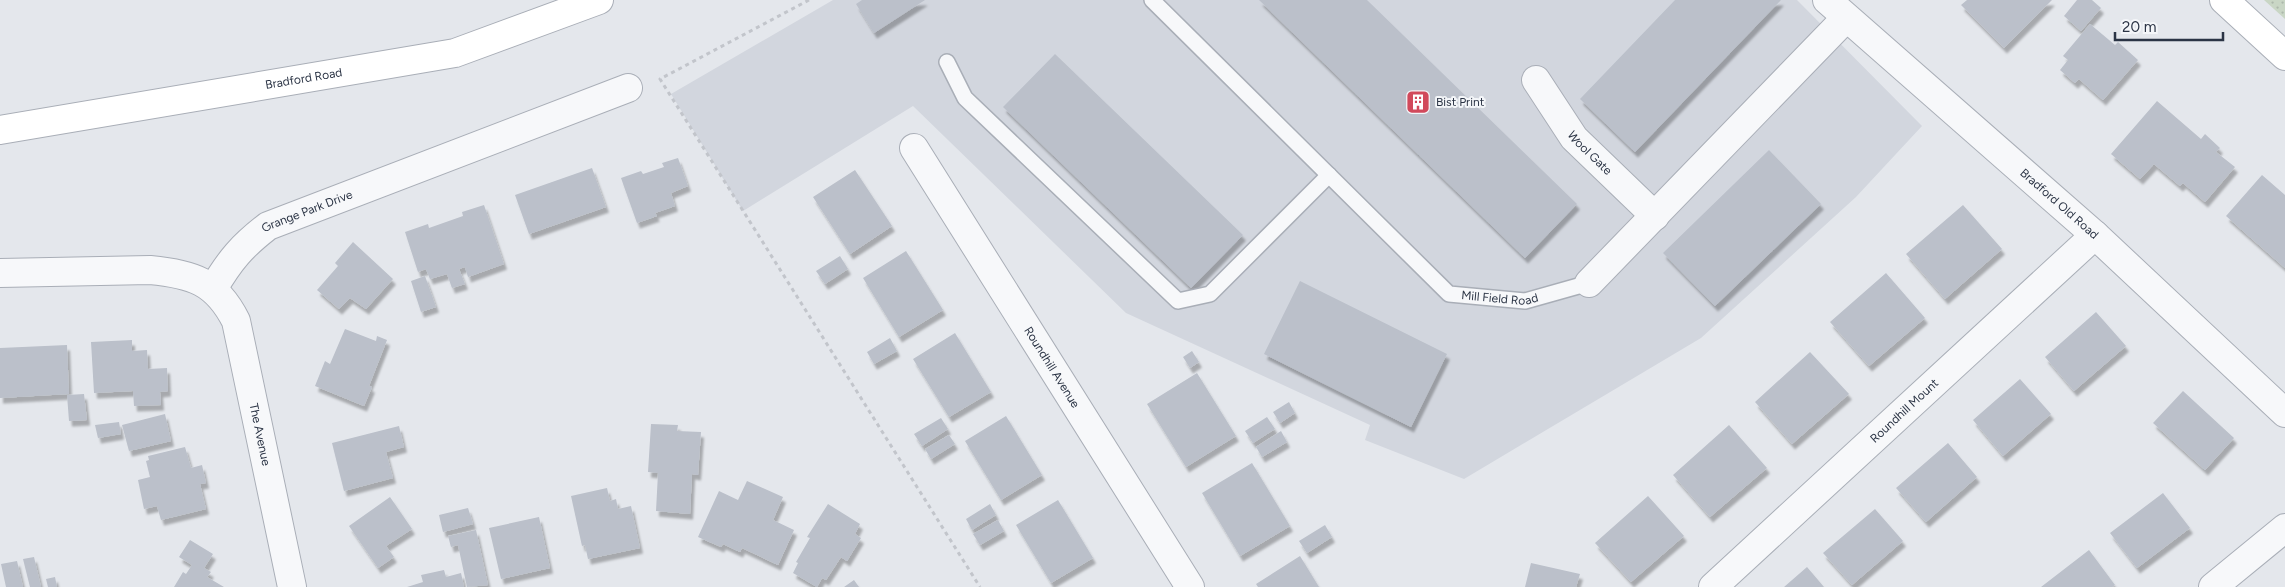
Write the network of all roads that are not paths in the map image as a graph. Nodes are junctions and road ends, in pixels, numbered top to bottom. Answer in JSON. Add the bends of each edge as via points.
{"nodes":[{"id":1,"x":599,"y":0,"type":"edge"},
{"id":2,"x":2224,"y":0,"type":"edge"},
{"id":3,"x":1154,"y":2,"type":"edge"},
{"id":4,"x":1837,"y":9,"type":"edge"},
{"id":5,"x":2285,"y":56,"type":"edge"},
{"id":6,"x":947,"y":62,"type":"dead end"},
{"id":7,"x":1536,"y":80,"type":"dead end"},
{"id":8,"x":628,"y":88,"type":"dead end"},
{"id":9,"x":0,"y":130,"type":"edge"},
{"id":10,"x":914,"y":148,"type":"dead end"},
{"id":11,"x":1329,"y":175,"type":"junction"},
{"id":12,"x":1655,"y":216,"type":"junction"},
{"id":13,"x":2095,"y":235,"type":"junction"},
{"id":14,"x":0,"y":273,"type":"edge"},
{"id":15,"x":1589,"y":283,"type":"joint"},
{"id":16,"x":213,"y":289,"type":"junction"},
{"id":17,"x":2285,"y":414,"type":"edge"},
{"id":18,"x":2285,"y":528,"type":"edge"},
{"id":19,"x":292,"y":587,"type":"edge"},
{"id":20,"x":1190,"y":587,"type":"edge"},
{"id":21,"x":1713,"y":587,"type":"edge"},
{"id":22,"x":2213,"y":587,"type":"edge"}],
"edges":[{"from":1,"to":9,"type":"main road","name":"Bradford Road","via":[[455,53]]},
{"from":2,"to":5,"type":"main road"},
{"from":3,"to":11,"type":"lane","name":"Mill Field Road"},
{"from":4,"to":12,"type":"street","name":"Mill Field Road"},
{"from":4,"to":13,"type":"street","name":"Bradford Old Road"},
{"from":6,"to":11,"type":"lane","via":[[965,98],[1178,301],[1210,294]]},
{"from":7,"to":12,"type":"street","name":"Wool Gate","via":[[1574,138]]},
{"from":8,"to":16,"type":"street","name":"Grange Park Drive","via":[[268,226],[245,243]]},
{"from":10,"to":20,"type":"street","name":"Roundhill Avenue"},
{"from":11,"to":15,"type":"lane","name":"Mill Field Road","via":[[1449,294],[1525,301]]},
{"from":12,"to":15,"type":"street","name":"Mill Field Road"},
{"from":13,"to":17,"type":"street","name":"Bradford Old Road"},
{"from":13,"to":21,"type":"street","name":"Roundhill Mount"},
{"from":14,"to":16,"type":"street","via":[[150,270],[198,279]]},
{"from":16,"to":19,"type":"street","name":"The Avenue","via":[[228,304],[236,321]]},
{"from":18,"to":22,"type":"street"}]}
